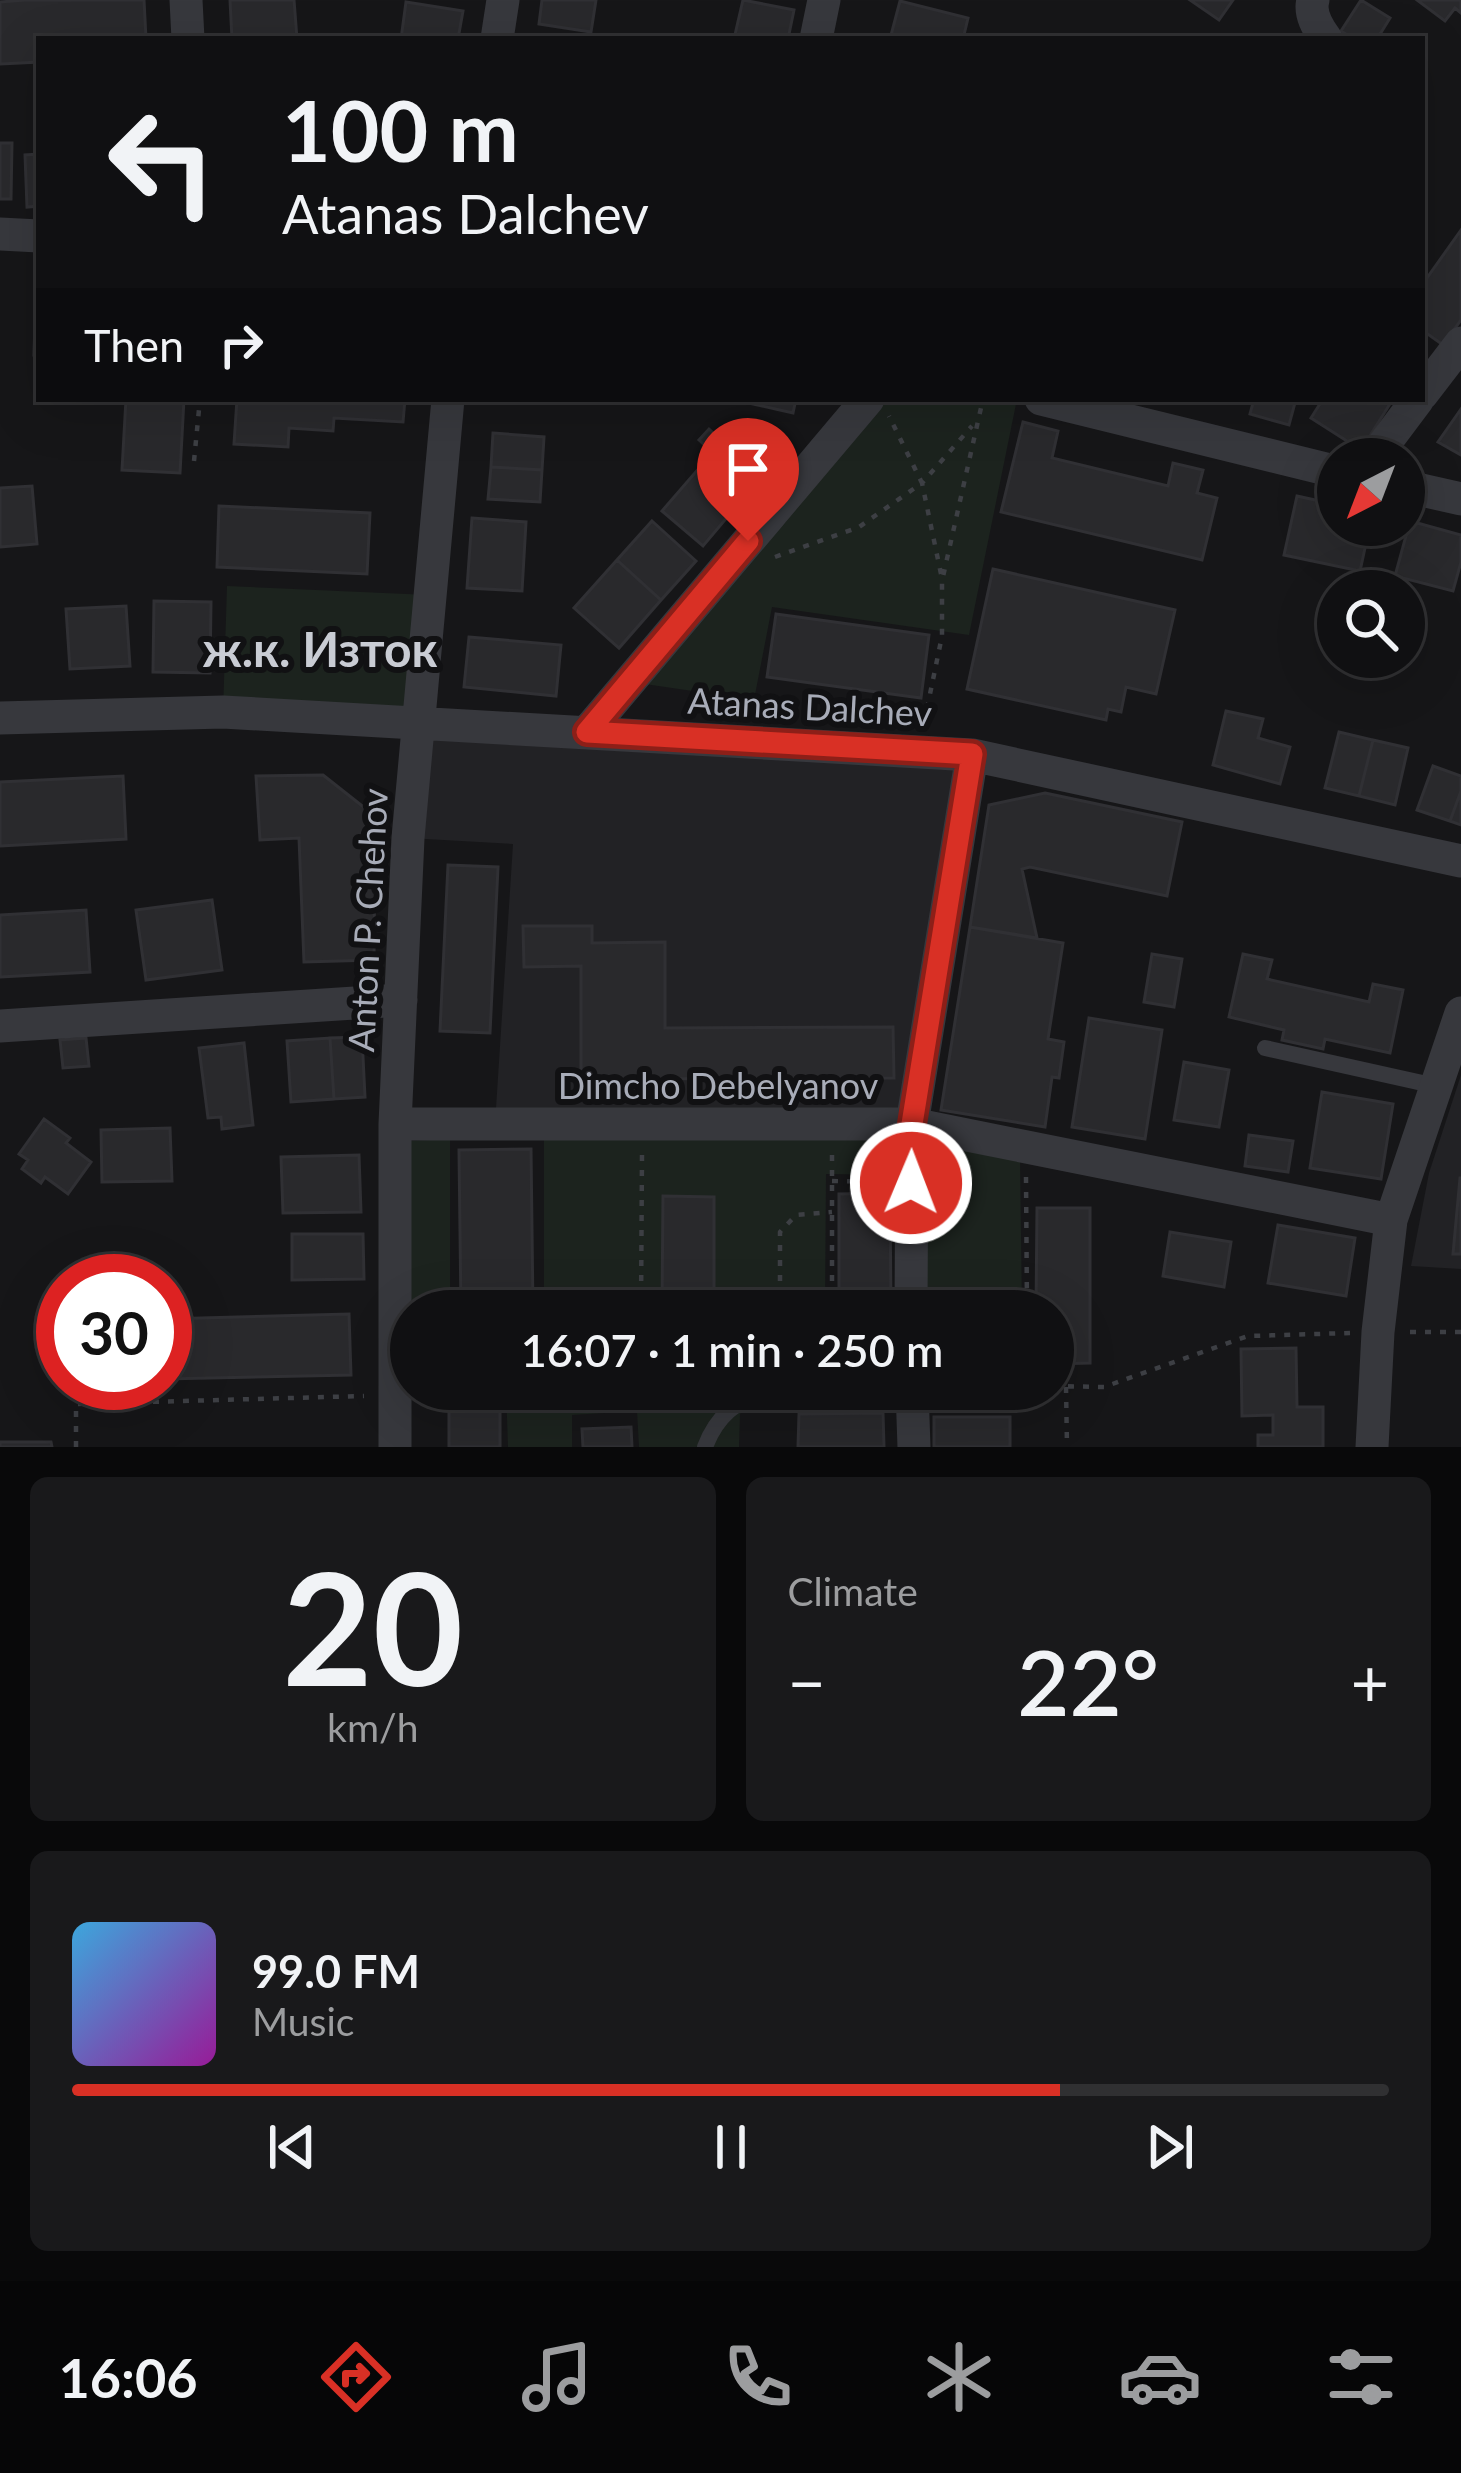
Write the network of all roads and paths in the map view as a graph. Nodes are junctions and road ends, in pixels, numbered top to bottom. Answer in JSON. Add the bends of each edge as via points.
{"nodes":[{"id":1,"x":186,"y":0,"type":"edge"},
{"id":2,"x":503,"y":0,"type":"edge"},
{"id":3,"x":824,"y":0,"type":"edge"},
{"id":4,"x":1313,"y":0,"type":"edge"},
{"id":5,"x":188,"y":36,"type":"edge"},
{"id":6,"x":497,"y":36,"type":"edge"},
{"id":7,"x":817,"y":36,"type":"edge"},
{"id":8,"x":1324,"y":36,"type":"edge"},
{"id":9,"x":0,"y":233,"type":"edge"},
{"id":10,"x":36,"y":236,"type":"edge"},
{"id":11,"x":1461,"y":343,"type":"edge"},
{"id":12,"x":1425,"y":390,"type":"edge"},
{"id":13,"x":200,"y":402,"type":"edge"},
{"id":14,"x":448,"y":402,"type":"edge"},
{"id":15,"x":865,"y":402,"type":"edge"},
{"id":16,"x":882,"y":402,"type":"edge"},
{"id":17,"x":982,"y":402,"type":"edge"},
{"id":18,"x":1066,"y":402,"type":"edge"},
{"id":19,"x":1415,"y":402,"type":"edge"},
{"id":20,"x":1116,"y":408,"type":"edge"},
{"id":21,"x":976,"y":422,"type":"junction"},
{"id":22,"x":1388,"y":438,"type":"edge"},
{"id":23,"x":194,"y":461,"type":"dead end"},
{"id":24,"x":1317,"y":466,"type":"edge"},
{"id":25,"x":922,"y":484,"type":"junction"},
{"id":26,"x":1425,"y":491,"type":"edge"},
{"id":27,"x":1461,"y":499,"type":"edge"},
{"id":28,"x":718,"y":577,"type":"junction"},
{"id":29,"x":942,"y":581,"type":"junction"},
{"id":30,"x":0,"y":718,"type":"edge"},
{"id":31,"x":418,"y":722,"type":"junction"},
{"id":32,"x":587,"y":732,"type":"junction"},
{"id":33,"x":918,"y":751,"type":"junction"},
{"id":34,"x":972,"y":754,"type":"junction"},
{"id":35,"x":1461,"y":860,"type":"edge"},
{"id":36,"x":401,"y":1000,"type":"junction"},
{"id":37,"x":1461,"y":1013,"type":"edge"},
{"id":38,"x":0,"y":1026,"type":"edge"},
{"id":39,"x":1265,"y":1048,"type":"dead end"},
{"id":40,"x":1436,"y":1086,"type":"junction"},
{"id":41,"x":395,"y":1124,"type":"junction"},
{"id":42,"x":832,"y":1124,"type":"junction"},
{"id":43,"x":912,"y":1124,"type":"junction"},
{"id":44,"x":642,"y":1139,"type":"dead end"},
{"id":45,"x":1026,"y":1147,"type":"junction"},
{"id":46,"x":832,"y":1181,"type":"junction"},
{"id":47,"x":911,"y":1183,"type":"junction"},
{"id":48,"x":832,"y":1212,"type":"junction"},
{"id":49,"x":1391,"y":1220,"type":"junction"},
{"id":50,"x":641,"y":1290,"type":"edge"},
{"id":51,"x":780,"y":1290,"type":"edge"},
{"id":52,"x":832,"y":1290,"type":"edge"},
{"id":53,"x":911,"y":1290,"type":"edge"},
{"id":54,"x":1028,"y":1290,"type":"edge"},
{"id":55,"x":1378,"y":1332,"type":"junction"},
{"id":56,"x":1461,"y":1332,"type":"edge"},
{"id":57,"x":1074,"y":1386,"type":"edge"},
{"id":58,"x":371,"y":1395,"type":"dead end"},
{"id":59,"x":728,"y":1410,"type":"edge"},
{"id":60,"x":913,"y":1410,"type":"edge"},
{"id":61,"x":1066,"y":1410,"type":"edge"},
{"id":62,"x":76,"y":1447,"type":"edge"},
{"id":63,"x":394,"y":1447,"type":"edge"},
{"id":64,"x":705,"y":1447,"type":"edge"},
{"id":65,"x":914,"y":1447,"type":"edge"},
{"id":66,"x":1067,"y":1447,"type":"edge"},
{"id":67,"x":1372,"y":1447,"type":"edge"}],
"edges":[{"from":1,"to":5,"type":"street"},
{"from":2,"to":6,"type":"street"},
{"from":3,"to":7,"type":"street"},
{"from":4,"to":8,"type":"street"},
{"from":9,"to":10,"type":"street"},
{"from":11,"to":12,"type":"street"},
{"from":13,"to":23,"type":"path"},
{"from":14,"to":31,"type":"street","name":"Anton P. Chehov"},
{"from":15,"to":28,"type":"street"},
{"from":16,"to":25,"type":"path"},
{"from":17,"to":21,"type":"path"},
{"from":18,"to":20,"type":"street"},
{"from":19,"to":22,"type":"street"},
{"from":20,"to":24,"type":"street"},
{"from":21,"to":25,"type":"path"},
{"from":21,"to":29,"type":"path"},
{"from":25,"to":28,"type":"path","via":[[859,527]]},
{"from":25,"to":29,"type":"path"},
{"from":26,"to":27,"type":"street"},
{"from":28,"to":32,"type":"street"},
{"from":29,"to":33,"type":"path","via":[[942,636]]},
{"from":30,"to":31,"type":"street","name":"Atanas Dalchev","via":[[223,712]]},
{"from":31,"to":32,"type":"street","name":"Atanas Dalchev"},
{"from":31,"to":36,"type":"street","name":"Anton P. Chehov"},
{"from":32,"to":33,"type":"street","name":"Atanas Dalchev"},
{"from":33,"to":34,"type":"street","name":"Atanas Dalchev"},
{"from":34,"to":35,"type":"street","name":"Atanas Dalchev"},
{"from":34,"to":43,"type":"street"},
{"from":36,"to":38,"type":"street"},
{"from":36,"to":41,"type":"street","name":"Anton P. Chehov"},
{"from":37,"to":40,"type":"street"},
{"from":39,"to":40,"type":"lane"},
{"from":40,"to":49,"type":"street"},
{"from":41,"to":42,"type":"street","name":"Dimcho Debelyanov"},
{"from":41,"to":63,"type":"street","name":"Anton P. Chehov"},
{"from":42,"to":43,"type":"street","name":"Dimcho Debelyanov"},
{"from":42,"to":46,"type":"path"},
{"from":43,"to":45,"type":"street","name":"Dimcho Debelyanov"},
{"from":43,"to":47,"type":"street"},
{"from":44,"to":50,"type":"path"},
{"from":45,"to":49,"type":"street","name":"Dimcho Debelyanov"},
{"from":45,"to":54,"type":"path"},
{"from":46,"to":47,"type":"path"},
{"from":46,"to":48,"type":"path"},
{"from":47,"to":53,"type":"street"},
{"from":48,"to":51,"type":"path","via":[[796,1215],[780,1232]]},
{"from":48,"to":52,"type":"path"},
{"from":49,"to":55,"type":"street"},
{"from":55,"to":56,"type":"path"},
{"from":55,"to":57,"type":"path","via":[[1248,1336],[1104,1387]]},
{"from":55,"to":67,"type":"street"},
{"from":58,"to":62,"type":"path","via":[[76,1404]]},
{"from":59,"to":64,"type":"lane"},
{"from":60,"to":65,"type":"street"},
{"from":61,"to":66,"type":"path"}]}
